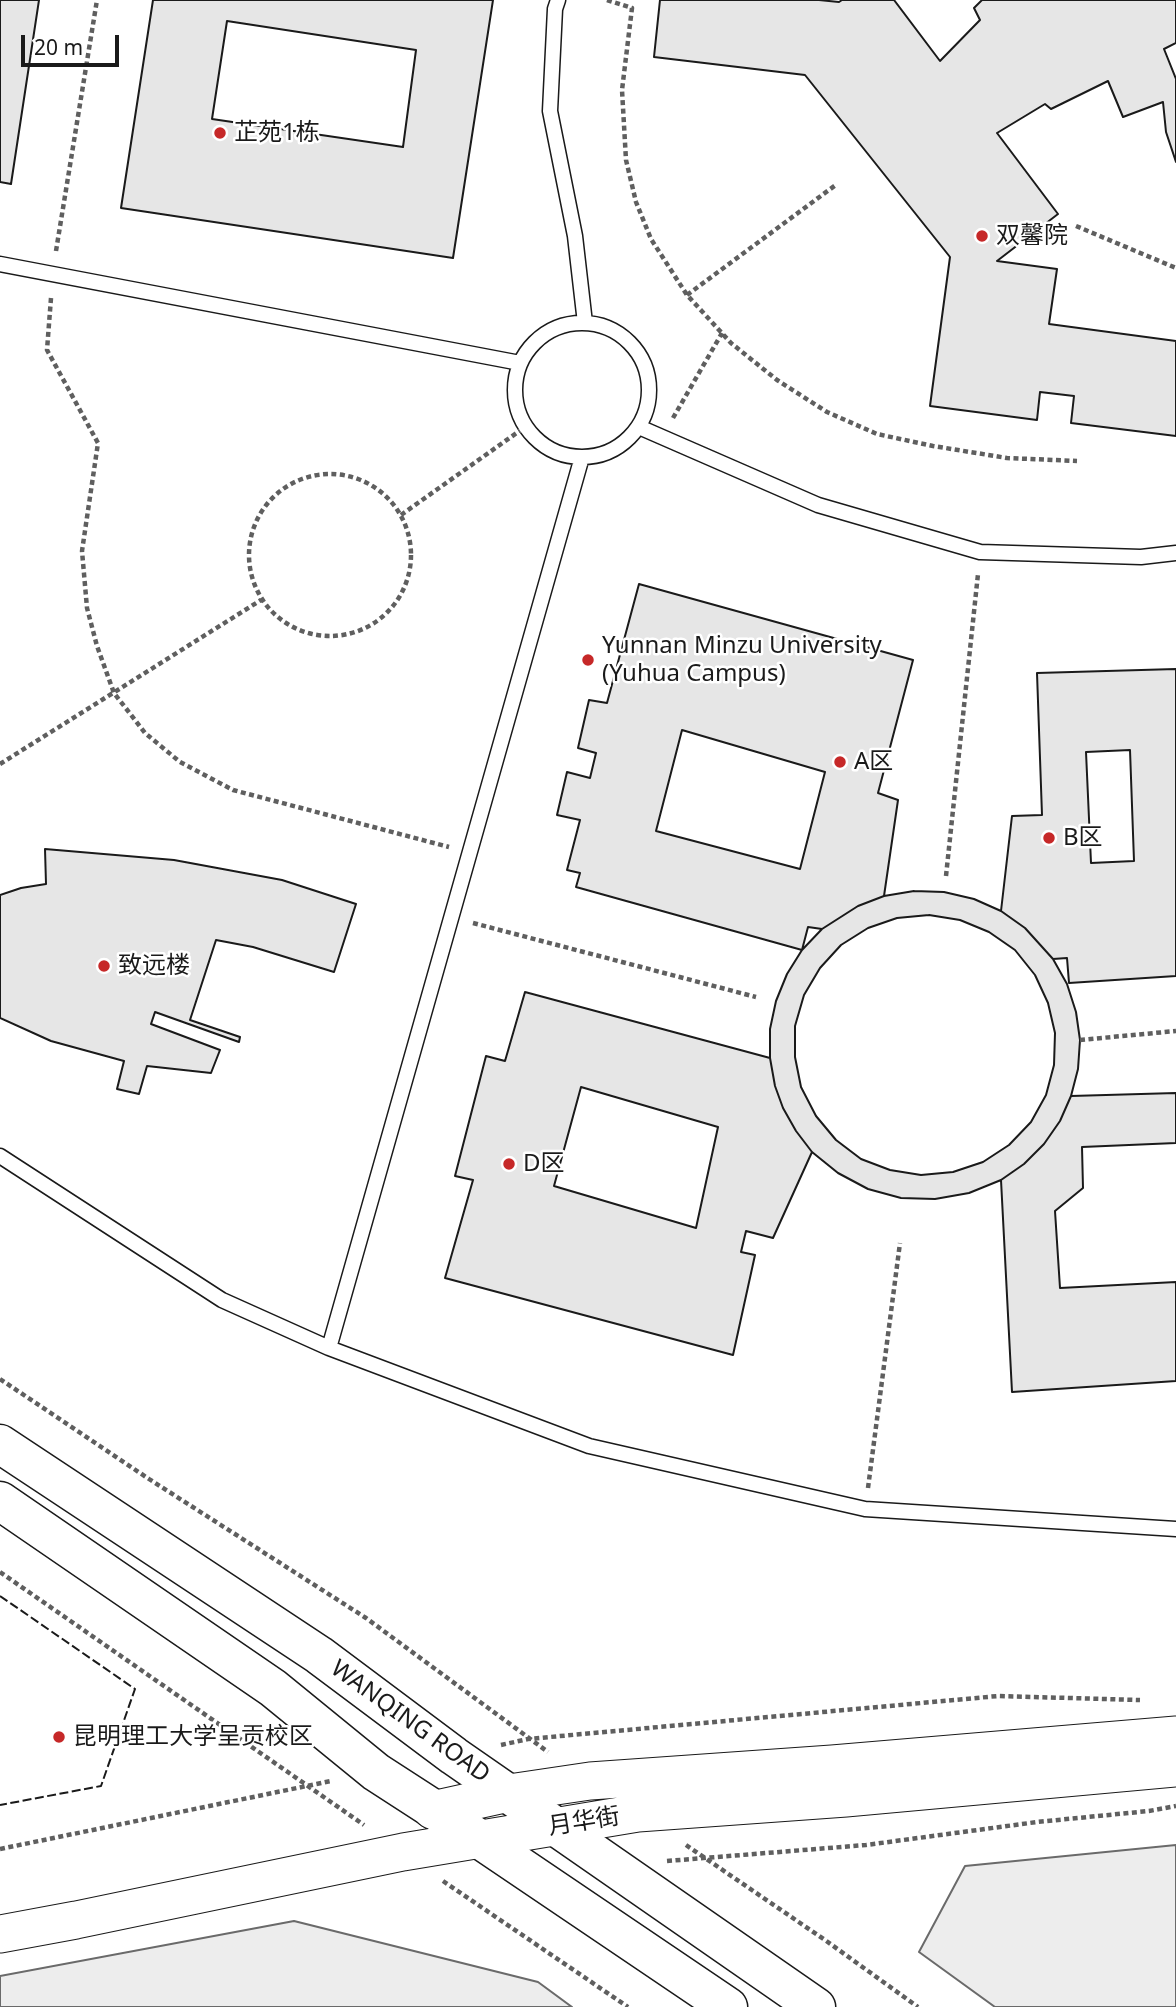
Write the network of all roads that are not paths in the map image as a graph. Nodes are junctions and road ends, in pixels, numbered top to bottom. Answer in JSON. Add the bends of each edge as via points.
{"nodes":[{"id":1,"x":558,"y":0,"type":"edge"},
{"id":2,"x":0,"y":264,"type":"edge"},
{"id":3,"x":585,"y":323,"type":"junction"},
{"id":4,"x":520,"y":363,"type":"junction"},
{"id":5,"x":639,"y":427,"type":"junction"},
{"id":6,"x":582,"y":457,"type":"junction"},
{"id":7,"x":1176,"y":553,"type":"edge"},
{"id":8,"x":0,"y":1156,"type":"edge"},
{"id":9,"x":329,"y":1348,"type":"junction"},
{"id":10,"x":0,"y":1444,"type":"edge"},
{"id":11,"x":0,"y":1501,"type":"edge"},
{"id":12,"x":1176,"y":1529,"type":"edge"},
{"id":13,"x":1176,"y":1735,"type":"edge"},
{"id":14,"x":1176,"y":1768,"type":"edge"},
{"id":15,"x":509,"y":1793,"type":"junction"},
{"id":16,"x":432,"y":1810,"type":"junction"},
{"id":17,"x":555,"y":1826,"type":"junction"},
{"id":18,"x":478,"y":1838,"type":"junction"},
{"id":19,"x":0,"y":1934,"type":"edge"},
{"id":20,"x":728,"y":2007,"type":"edge"},
{"id":21,"x":816,"y":2007,"type":"edge"}],
"edges":[{"from":1,"to":3,"type":"lane","via":[[550,111],[575,236]]},
{"from":2,"to":4,"type":"lane"},
{"from":3,"to":4,"type":"lane","via":[[559,326],[536,341]]},
{"from":3,"to":5,"type":"lane","via":[[613,330],[635,347],[648,373],[649,401]]},
{"from":4,"to":6,"type":"lane","via":[[514,395],[525,427],[550,449]]},
{"from":5,"to":6,"type":"lane","via":[[614,449]]},
{"from":5,"to":7,"type":"lane","via":[[818,505],[980,552],[1141,557]]},
{"from":6,"to":9,"type":"lane"},
{"from":8,"to":9,"type":"lane","via":[[222,1300]]},
{"from":9,"to":12,"type":"lane","via":[[589,1446],[865,1509]]},
{"from":10,"to":15,"type":"main road","name":"WANQING ROAD","via":[[319,1655]]},
{"from":11,"to":16,"type":"main road","via":[[272,1688],[376,1772]]},
{"from":13,"to":15,"type":"street","name":"月华街","via":[[590,1781]]},
{"from":14,"to":17,"type":"street","name":"月华街","via":[[638,1813]]},
{"from":15,"to":16,"type":"street","name":"月华街"},
{"from":15,"to":17,"type":"main road","name":"WANQING ROAD"},
{"from":16,"to":18,"type":"main road"},
{"from":17,"to":18,"type":"street","name":"月华街"},
{"from":17,"to":21,"type":"main road","name":"WANQING ROAD"},
{"from":18,"to":19,"type":"street","name":"月华街"},
{"from":18,"to":20,"type":"main road"}]}
